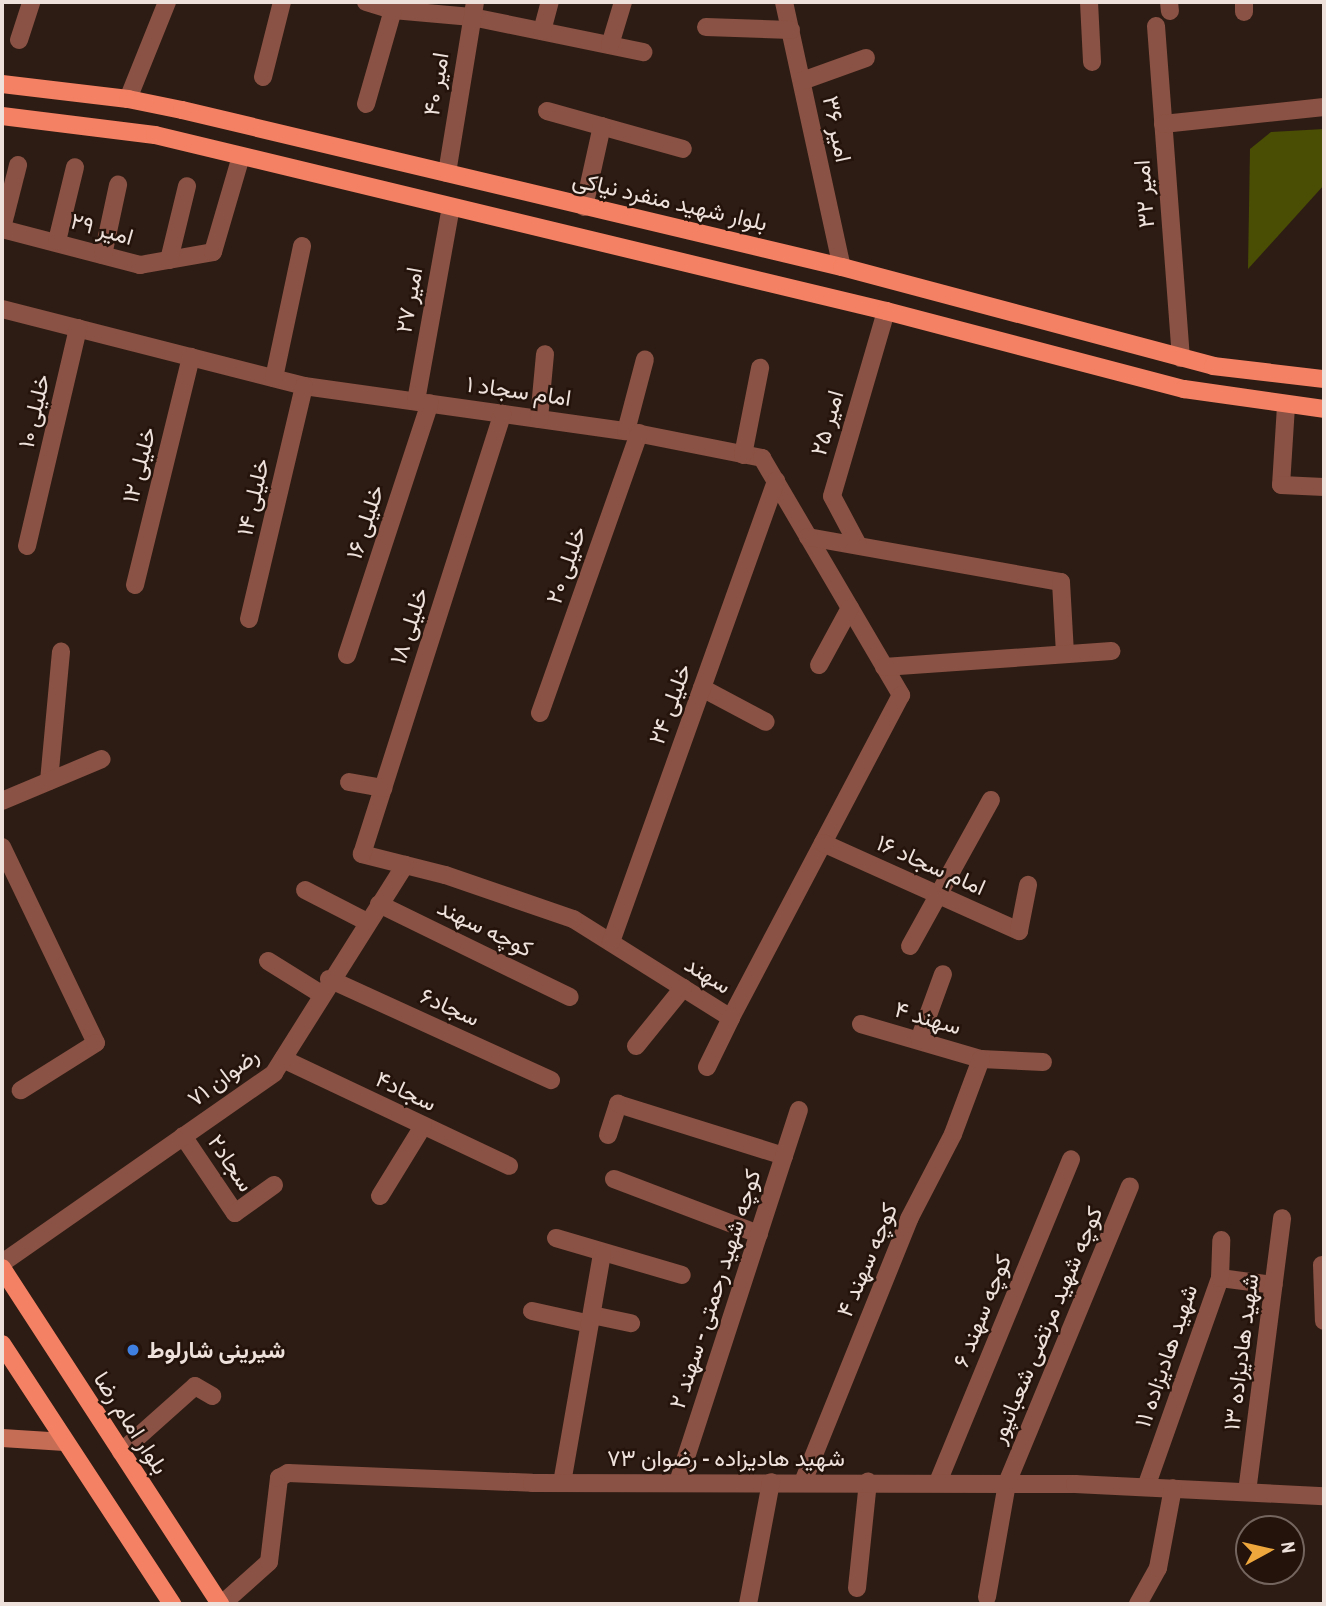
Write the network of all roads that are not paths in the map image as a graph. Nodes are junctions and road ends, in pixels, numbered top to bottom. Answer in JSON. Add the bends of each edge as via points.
{"nodes":[{"id":1,"x":32,"y":2,"type":"edge"},
{"id":2,"x":167,"y":2,"type":"edge"},
{"id":3,"x":282,"y":2,"type":"edge"},
{"id":4,"x":366,"y":2,"type":"edge"},
{"id":5,"x":550,"y":2,"type":"edge"},
{"id":6,"x":622,"y":2,"type":"edge"},
{"id":7,"x":784,"y":2,"type":"edge"},
{"id":8,"x":1089,"y":2,"type":"edge"},
{"id":9,"x":473,"y":9,"type":"edge"},
{"id":10,"x":393,"y":10,"type":"junction"},
{"id":11,"x":1156,"y":26,"type":"dead end"},
{"id":12,"x":706,"y":27,"type":"dead end"},
{"id":13,"x":790,"y":30,"type":"junction"},
{"id":14,"x":542,"y":31,"type":"junction"},
{"id":15,"x":19,"y":40,"type":"dead end"},
{"id":16,"x":610,"y":45,"type":"junction"},
{"id":17,"x":643,"y":52,"type":"dead end"},
{"id":18,"x":866,"y":58,"type":"dead end"},
{"id":19,"x":1092,"y":62,"type":"dead end"},
{"id":20,"x":263,"y":77,"type":"dead end"},
{"id":21,"x":802,"y":81,"type":"junction"},
{"id":22,"x":2,"y":84,"type":"edge"},
{"id":23,"x":128,"y":99,"type":"junction"},
{"id":24,"x":366,"y":104,"type":"dead end"},
{"id":25,"x":1324,"y":107,"type":"edge"},
{"id":26,"x":547,"y":111,"type":"dead end"},
{"id":27,"x":2,"y":116,"type":"edge"},
{"id":28,"x":1163,"y":124,"type":"junction"},
{"id":29,"x":602,"y":126,"type":"junction"},
{"id":30,"x":683,"y":149,"type":"dead end"},
{"id":31,"x":241,"y":156,"type":"junction"},
{"id":32,"x":18,"y":164,"type":"dead end"},
{"id":33,"x":75,"y":167,"type":"dead end"},
{"id":34,"x":447,"y":173,"type":"junction"},
{"id":35,"x":118,"y":185,"type":"dead end"},
{"id":36,"x":187,"y":186,"type":"dead end"},
{"id":37,"x":584,"y":206,"type":"junction"},
{"id":38,"x":451,"y":207,"type":"junction"},
{"id":39,"x":2,"y":228,"type":"edge"},
{"id":40,"x":57,"y":241,"type":"junction"},
{"id":41,"x":302,"y":246,"type":"dead end"},
{"id":42,"x":103,"y":255,"type":"junction"},
{"id":43,"x":169,"y":260,"type":"junction"},
{"id":44,"x":842,"y":267,"type":"junction"},
{"id":45,"x":895,"y":282,"type":"junction"},
{"id":46,"x":2,"y":309,"type":"edge"},
{"id":47,"x":886,"y":311,"type":"junction"},
{"id":48,"x":78,"y":328,"type":"junction"},
{"id":49,"x":545,"y":354,"type":"dead end"},
{"id":50,"x":191,"y":357,"type":"junction"},
{"id":51,"x":1181,"y":358,"type":"junction"},
{"id":52,"x":645,"y":359,"type":"dead end"},
{"id":53,"x":760,"y":368,"type":"dead end"},
{"id":54,"x":274,"y":378,"type":"junction"},
{"id":55,"x":1324,"y":379,"type":"edge"},
{"id":56,"x":304,"y":386,"type":"junction"},
{"id":57,"x":423,"y":402,"type":"junction"},
{"id":58,"x":1286,"y":406,"type":"junction"},
{"id":59,"x":1324,"y":410,"type":"edge"},
{"id":60,"x":502,"y":414,"type":"junction"},
{"id":61,"x":539,"y":419,"type":"junction"},
{"id":62,"x":633,"y":432,"type":"junction"},
{"id":63,"x":743,"y":454,"type":"junction"},
{"id":64,"x":776,"y":481,"type":"junction"},
{"id":65,"x":1324,"y":487,"type":"edge"},
{"id":66,"x":808,"y":537,"type":"junction"},
{"id":67,"x":858,"y":545,"type":"junction"},
{"id":68,"x":27,"y":546,"type":"dead end"},
{"id":69,"x":135,"y":585,"type":"dead end"},
{"id":70,"x":850,"y":608,"type":"junction"},
{"id":71,"x":249,"y":619,"type":"dead end"},
{"id":72,"x":1111,"y":651,"type":"dead end"},
{"id":73,"x":61,"y":653,"type":"dead end"},
{"id":74,"x":1065,"y":654,"type":"junction"},
{"id":75,"x":347,"y":655,"type":"dead end"},
{"id":76,"x":819,"y":665,"type":"dead end"},
{"id":77,"x":884,"y":667,"type":"junction"},
{"id":78,"x":702,"y":688,"type":"junction"},
{"id":79,"x":901,"y":695,"type":"joint"},
{"id":80,"x":540,"y":713,"type":"dead end"},
{"id":81,"x":766,"y":722,"type":"dead end"},
{"id":82,"x":102,"y":759,"type":"dead end"},
{"id":83,"x":49,"y":781,"type":"junction"},
{"id":84,"x":349,"y":782,"type":"dead end"},
{"id":85,"x":383,"y":788,"type":"junction"},
{"id":86,"x":991,"y":800,"type":"dead end"},
{"id":87,"x":2,"y":801,"type":"edge"},
{"id":88,"x":823,"y":843,"type":"junction"},
{"id":89,"x":2,"y":847,"type":"edge"},
{"id":90,"x":362,"y":854,"type":"joint"},
{"id":91,"x":405,"y":865,"type":"junction"},
{"id":92,"x":1028,"y":885,"type":"dead end"},
{"id":93,"x":305,"y":890,"type":"dead end"},
{"id":94,"x":939,"y":895,"type":"junction"},
{"id":95,"x":379,"y":904,"type":"junction"},
{"id":96,"x":367,"y":922,"type":"junction"},
{"id":97,"x":611,"y":942,"type":"junction"},
{"id":98,"x":910,"y":946,"type":"dead end"},
{"id":99,"x":268,"y":961,"type":"dead end"},
{"id":100,"x":943,"y":974,"type":"dead end"},
{"id":101,"x":325,"y":986,"type":"junction"},
{"id":102,"x":683,"y":988,"type":"junction"},
{"id":103,"x":570,"y":996,"type":"dead end"},
{"id":104,"x":731,"y":1018,"type":"junction"},
{"id":105,"x":861,"y":1024,"type":"dead end"},
{"id":106,"x":919,"y":1040,"type":"junction"},
{"id":107,"x":636,"y":1046,"type":"dead end"},
{"id":108,"x":282,"y":1059,"type":"junction"},
{"id":109,"x":981,"y":1059,"type":"junction"},
{"id":110,"x":1043,"y":1062,"type":"dead end"},
{"id":111,"x":707,"y":1068,"type":"dead end"},
{"id":112,"x":551,"y":1080,"type":"dead end"},
{"id":113,"x":21,"y":1090,"type":"dead end"},
{"id":114,"x":799,"y":1110,"type":"dead end"},
{"id":115,"x":423,"y":1126,"type":"junction"},
{"id":116,"x":608,"y":1135,"type":"dead end"},
{"id":117,"x":183,"y":1136,"type":"junction"},
{"id":118,"x":784,"y":1156,"type":"junction"},
{"id":119,"x":1071,"y":1158,"type":"dead end"},
{"id":120,"x":509,"y":1166,"type":"dead end"},
{"id":121,"x":614,"y":1179,"type":"dead end"},
{"id":122,"x":274,"y":1185,"type":"dead end"},
{"id":123,"x":1130,"y":1186,"type":"dead end"},
{"id":124,"x":380,"y":1196,"type":"dead end"},
{"id":125,"x":1282,"y":1218,"type":"dead end"},
{"id":126,"x":759,"y":1234,"type":"junction"},
{"id":127,"x":556,"y":1238,"type":"dead end"},
{"id":128,"x":1221,"y":1240,"type":"dead end"},
{"id":129,"x":602,"y":1254,"type":"junction"},
{"id":130,"x":2,"y":1262,"type":"edge"},
{"id":131,"x":1322,"y":1265,"type":"dead end"},
{"id":132,"x":2,"y":1268,"type":"edge"},
{"id":133,"x":682,"y":1275,"type":"dead end"},
{"id":134,"x":1220,"y":1278,"type":"junction"},
{"id":135,"x":1274,"y":1285,"type":"junction"},
{"id":136,"x":532,"y":1311,"type":"dead end"},
{"id":137,"x":591,"y":1319,"type":"junction"},
{"id":138,"x":1324,"y":1321,"type":"edge"},
{"id":139,"x":631,"y":1323,"type":"dead end"},
{"id":140,"x":2,"y":1344,"type":"edge"},
{"id":141,"x":212,"y":1396,"type":"dead end"},
{"id":142,"x":2,"y":1438,"type":"edge"},
{"id":143,"x":65,"y":1442,"type":"junction"},
{"id":144,"x":121,"y":1452,"type":"junction"},
{"id":145,"x":678,"y":1482,"type":"junction"},
{"id":146,"x":771,"y":1482,"type":"junction"},
{"id":147,"x":803,"y":1482,"type":"junction"},
{"id":148,"x":868,"y":1482,"type":"junction"},
{"id":149,"x":938,"y":1482,"type":"junction"},
{"id":150,"x":562,"y":1483,"type":"junction"},
{"id":151,"x":1007,"y":1483,"type":"junction"},
{"id":152,"x":1146,"y":1487,"type":"junction"},
{"id":153,"x":1173,"y":1488,"type":"junction"},
{"id":154,"x":1247,"y":1492,"type":"junction"},
{"id":155,"x":1324,"y":1496,"type":"edge"},
{"id":156,"x":857,"y":1587,"type":"dead end"},
{"id":157,"x":987,"y":1597,"type":"dead end"},
{"id":158,"x":172,"y":1604,"type":"edge"},
{"id":159,"x":221,"y":1604,"type":"edge"},
{"id":160,"x":748,"y":1604,"type":"edge"},
{"id":161,"x":1138,"y":1604,"type":"edge"}],
"edges":[{"from":1,"to":15,"type":"street"},
{"from":2,"to":23,"type":"street"},
{"from":3,"to":20,"type":"street"},
{"from":4,"to":10,"type":"street"},
{"from":5,"to":14,"type":"street"},
{"from":6,"to":16,"type":"street"},
{"from":7,"to":13,"type":"street","name":"امیر ۳۶"},
{"from":8,"to":19,"type":"street"},
{"from":9,"to":10,"type":"street"},
{"from":9,"to":14,"type":"street"},
{"from":9,"to":34,"type":"street","name":"امیر ۴۰"},
{"from":10,"to":24,"type":"street"},
{"from":11,"to":28,"type":"street","name":"امیر ۳۲"},
{"from":12,"to":13,"type":"street"},
{"from":13,"to":21,"type":"street","name":"امیر ۳۶"},
{"from":14,"to":16,"type":"street"},
{"from":16,"to":17,"type":"street"},
{"from":18,"to":21,"type":"street"},
{"from":21,"to":44,"type":"street","name":"امیر ۳۶"},
{"from":22,"to":23,"type":"main road","name":"بلوار شهید منفرد نیاکی"},
{"from":23,"to":34,"type":"main road","name":"بلوار شهید منفرد نیاکی"},
{"from":25,"to":28,"type":"street"},
{"from":26,"to":29,"type":"street"},
{"from":27,"to":31,"type":"main road","via":[[130,131]]},
{"from":28,"to":51,"type":"street","name":"امیر ۳۲"},
{"from":29,"to":30,"type":"street"},
{"from":29,"to":37,"type":"street"},
{"from":31,"to":38,"type":"main road"},
{"from":31,"to":43,"type":"street","name":"امیر ۲۹","via":[[214,252]]},
{"from":32,"to":39,"type":"street"},
{"from":33,"to":40,"type":"street"},
{"from":34,"to":37,"type":"main road","name":"بلوار شهید منفرد نیاکی"},
{"from":35,"to":42,"type":"street"},
{"from":36,"to":43,"type":"street"},
{"from":37,"to":44,"type":"main road","name":"بلوار شهید منفرد نیاکی"},
{"from":38,"to":47,"type":"main road"},
{"from":38,"to":57,"type":"street","name":"امیر ۲۷"},
{"from":39,"to":40,"type":"street","name":"امیر ۲۹"},
{"from":40,"to":42,"type":"street","name":"امیر ۲۹"},
{"from":41,"to":54,"type":"street"},
{"from":42,"to":43,"type":"street","name":"امیر ۲۹","via":[[140,265]]},
{"from":44,"to":45,"type":"main road","name":"بلوار شهید منفرد نیاکی"},
{"from":45,"to":47,"type":"main road"},
{"from":45,"to":51,"type":"main road","name":"بلوار شهید منفرد نیاکی"},
{"from":46,"to":48,"type":"street","name":"امام سجاد ۱"},
{"from":47,"to":58,"type":"main road","via":[[1184,389]]},
{"from":47,"to":67,"type":"street","name":"امیر ۲۵","via":[[832,496]]},
{"from":48,"to":50,"type":"street","name":"امام سجاد ۱"},
{"from":48,"to":68,"type":"street","name":"خلیلی ۱۰"},
{"from":49,"to":61,"type":"street"},
{"from":50,"to":54,"type":"street","name":"امام سجاد ۱"},
{"from":50,"to":69,"type":"street","name":"خلیلی ۱۲"},
{"from":51,"to":55,"type":"main road","name":"بلوار شهید منفرد نیاکی"},
{"from":52,"to":62,"type":"street","name":"خلیلی ۲۰"},
{"from":53,"to":63,"type":"street"},
{"from":54,"to":56,"type":"street","name":"امام سجاد ۱"},
{"from":56,"to":57,"type":"street","name":"امام سجاد ۱"},
{"from":56,"to":71,"type":"street","name":"خلیلی ۱۴"},
{"from":57,"to":60,"type":"street","name":"امام سجاد ۱"},
{"from":57,"to":75,"type":"street","name":"خلیلی ۱۶"},
{"from":58,"to":59,"type":"main road"},
{"from":58,"to":65,"type":"street","via":[[1281,485]]},
{"from":60,"to":61,"type":"street","name":"امام سجاد ۱"},
{"from":60,"to":85,"type":"street","name":"خلیلی ۱۸"},
{"from":61,"to":62,"type":"street","name":"امام سجاد ۱"},
{"from":62,"to":63,"type":"street","name":"امام سجاد ۱"},
{"from":62,"to":80,"type":"street","name":"خلیلی ۲۰"},
{"from":63,"to":64,"type":"street","name":"امام سجاد ۱","via":[[762,458]]},
{"from":64,"to":66,"type":"street","name":"امام سجاد ۱"},
{"from":64,"to":78,"type":"street","name":"خلیلی ۲۴"},
{"from":66,"to":67,"type":"street"},
{"from":66,"to":70,"type":"street","name":"امام سجاد ۱"},
{"from":67,"to":74,"type":"street","via":[[1061,582]]},
{"from":70,"to":76,"type":"street"},
{"from":70,"to":77,"type":"street","name":"امام سجاد ۱"},
{"from":72,"to":74,"type":"street"},
{"from":73,"to":83,"type":"street"},
{"from":74,"to":77,"type":"street"},
{"from":77,"to":79,"type":"street","name":"امام سجاد ۱"},
{"from":78,"to":81,"type":"street"},
{"from":78,"to":97,"type":"street","name":"خلیلی ۲۴"},
{"from":79,"to":88,"type":"street","name":"سهند"},
{"from":82,"to":83,"type":"street"},
{"from":83,"to":87,"type":"street"},
{"from":84,"to":85,"type":"street"},
{"from":85,"to":90,"type":"street","name":"خلیلی ۱۸"},
{"from":86,"to":94,"type":"street"},
{"from":88,"to":94,"type":"street","name":"امام سجاد ۱۶"},
{"from":88,"to":104,"type":"street","name":"سهند"},
{"from":89,"to":113,"type":"street","via":[[96,1043]]},
{"from":90,"to":91,"type":"street","name":"سهند"},
{"from":91,"to":95,"type":"street","name":"رضوان ۷۱"},
{"from":91,"to":97,"type":"street","name":"سهند","via":[[573,919]]},
{"from":92,"to":94,"type":"street","name":"امام سجاد ۱۶","via":[[1019,931]]},
{"from":93,"to":96,"type":"street"},
{"from":94,"to":98,"type":"street"},
{"from":95,"to":96,"type":"street","name":"رضوان ۷۱"},
{"from":95,"to":103,"type":"street","name":"كوچه سهند"},
{"from":96,"to":101,"type":"street","name":"رضوان ۷۱"},
{"from":97,"to":102,"type":"street","name":"سهند"},
{"from":99,"to":101,"type":"street","name":"سجاد۶"},
{"from":100,"to":106,"type":"street"},
{"from":101,"to":108,"type":"street","name":"رضوان ۷۱"},
{"from":101,"to":112,"type":"street","name":"سجاد۶"},
{"from":102,"to":104,"type":"street","name":"سهند"},
{"from":102,"to":107,"type":"street"},
{"from":104,"to":111,"type":"street"},
{"from":105,"to":106,"type":"street","name":"سهند ۴"},
{"from":106,"to":109,"type":"street","name":"سهند ۴"},
{"from":108,"to":115,"type":"street","name":"سجاد۴"},
{"from":108,"to":117,"type":"street","name":"رضوان ۷۱","via":[[274,1073]]},
{"from":109,"to":110,"type":"street","name":"سهند ۴"},
{"from":109,"to":147,"type":"street","name":"کوچه سهند ۴","via":[[953,1135],[909,1219]]},
{"from":114,"to":118,"type":"street","name":"کوچه شهید رحمتی - سهند ۲"},
{"from":115,"to":120,"type":"street","name":"سجاد۴"},
{"from":115,"to":124,"type":"street"},
{"from":116,"to":118,"type":"street","via":[[618,1104]]},
{"from":117,"to":122,"type":"street","name":"سجاد۲","via":[[235,1213]]},
{"from":117,"to":130,"type":"street","name":"رضوان ۷۱"},
{"from":118,"to":126,"type":"street","name":"کوچه شهید رحمتی - سهند ۲"},
{"from":119,"to":149,"type":"street","name":"کوچه سهند ۶"},
{"from":121,"to":126,"type":"street"},
{"from":123,"to":151,"type":"street","name":"کوچه شهید مرتضی شعبانپور"},
{"from":125,"to":135,"type":"street","name":"شهید هادیزاده ۱۳"},
{"from":126,"to":145,"type":"street","name":"کوچه شهید رحمتی - سهند ۲"},
{"from":127,"to":129,"type":"street"},
{"from":128,"to":134,"type":"street","name":"شهید هادیزاده ۱۱"},
{"from":129,"to":133,"type":"street"},
{"from":129,"to":137,"type":"street"},
{"from":131,"to":138,"type":"street"},
{"from":132,"to":144,"type":"main road","name":"بلوار امام رضا"},
{"from":134,"to":135,"type":"street"},
{"from":134,"to":152,"type":"street","name":"شهید هادیزاده ۱۱"},
{"from":135,"to":154,"type":"street","name":"شهید هادیزاده ۱۳"},
{"from":136,"to":137,"type":"street"},
{"from":137,"to":139,"type":"street"},
{"from":137,"to":150,"type":"street"},
{"from":140,"to":143,"type":"main road"},
{"from":141,"to":144,"type":"street","via":[[195,1386]]},
{"from":142,"to":143,"type":"main road"},
{"from":143,"to":158,"type":"main road"},
{"from":144,"to":159,"type":"main road","name":"بلوار امام رضا"},
{"from":145,"to":146,"type":"street","name":"شهید هادیزاده - رضوان ۷۳"},
{"from":145,"to":150,"type":"street","name":"شهید هادیزاده - رضوان ۷۳"},
{"from":146,"to":147,"type":"street","name":"شهید هادیزاده - رضوان ۷۳"},
{"from":146,"to":160,"type":"street"},
{"from":147,"to":148,"type":"street","name":"شهید هادیزاده - رضوان ۷۳"},
{"from":148,"to":149,"type":"street","name":"شهید هادیزاده - رضوان ۷۳"},
{"from":148,"to":156,"type":"street"},
{"from":149,"to":151,"type":"street","name":"شهید هادیزاده - رضوان ۷۳"},
{"from":150,"to":159,"type":"street","name":"شهید هادیزاده - رضوان ۷۳","via":[[288,1473],[279,1478],[269,1562]]},
{"from":151,"to":152,"type":"street","name":"شهید هادیزاده - رضوان ۷۳"},
{"from":151,"to":157,"type":"street","name":"کوچه شهید مرتضی شعبانپور"},
{"from":152,"to":153,"type":"street","name":"شهید هادیزاده - رضوان ۷۳"},
{"from":153,"to":154,"type":"street","name":"شهید هادیزاده - رضوان ۷۳"},
{"from":153,"to":161,"type":"street","via":[[1158,1569]]},
{"from":154,"to":155,"type":"street","name":"شهید هادیزاده - رضوان ۷۳"}]}
